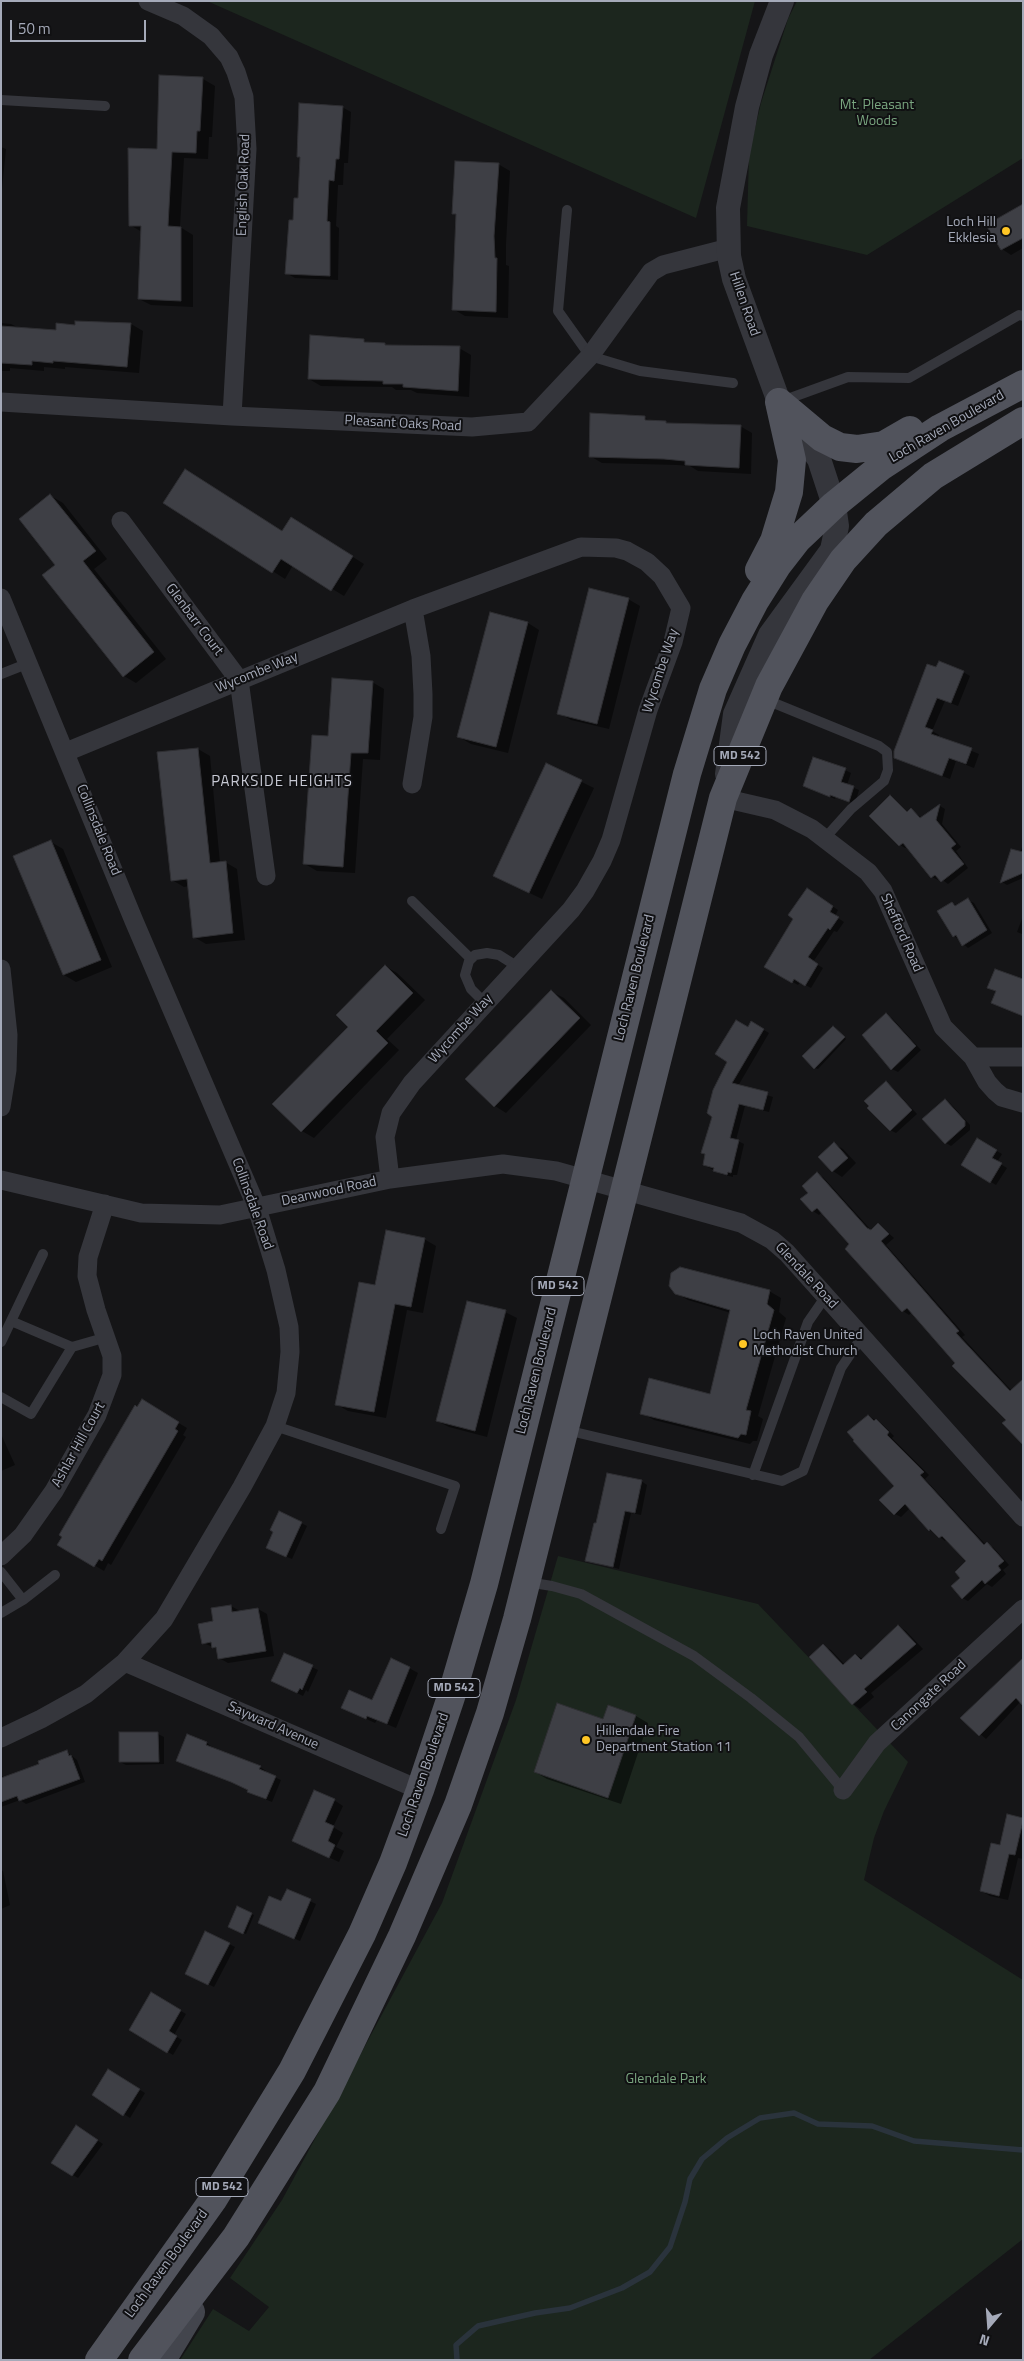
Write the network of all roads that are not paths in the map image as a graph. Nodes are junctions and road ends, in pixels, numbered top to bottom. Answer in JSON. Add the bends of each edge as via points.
{"nodes":[{"id":1,"x":148,"y":1,"type":"edge"},
{"id":2,"x":782,"y":1,"type":"edge"},
{"id":3,"x":1,"y":100,"type":"edge"},
{"id":4,"x":105,"y":106,"type":"dead end"},
{"id":5,"x":567,"y":210,"type":"dead end"},
{"id":6,"x":729,"y":248,"type":"junction"},
{"id":7,"x":1023,"y":316,"type":"edge"},
{"id":8,"x":590,"y":356,"type":"junction"},
{"id":9,"x":733,"y":383,"type":"dead end"},
{"id":10,"x":1021,"y":385,"type":"edge"},
{"id":11,"x":1,"y":402,"type":"edge"},
{"id":12,"x":779,"y":402,"type":"junction"},
{"id":13,"x":232,"y":416,"type":"junction"},
{"id":14,"x":1023,"y":421,"type":"edge"},
{"id":15,"x":834,"y":505,"type":"junction"},
{"id":16,"x":121,"y":521,"type":"dead end"},
{"id":17,"x":1,"y":598,"type":"edge"},
{"id":18,"x":413,"y":610,"type":"junction"},
{"id":19,"x":732,"y":645,"type":"junction"},
{"id":20,"x":28,"y":663,"type":"junction"},
{"id":21,"x":1,"y":674,"type":"edge"},
{"id":22,"x":239,"y":680,"type":"junction"},
{"id":23,"x":763,"y":699,"type":"junction"},
{"id":24,"x":66,"y":752,"type":"junction"},
{"id":25,"x":412,"y":784,"type":"dead end"},
{"id":26,"x":723,"y":798,"type":"junction"},
{"id":27,"x":824,"y":838,"type":"junction"},
{"id":28,"x":266,"y":876,"type":"dead end"},
{"id":29,"x":412,"y":901,"type":"dead end"},
{"id":30,"x":471,"y":959,"type":"junction"},
{"id":31,"x":518,"y":967,"type":"junction"},
{"id":32,"x":1,"y":969,"type":"edge"},
{"id":33,"x":485,"y":1003,"type":"junction"},
{"id":34,"x":973,"y":1057,"type":"junction"},
{"id":35,"x":1023,"y":1057,"type":"edge"},
{"id":36,"x":1023,"y":1103,"type":"edge"},
{"id":37,"x":1,"y":1107,"type":"edge"},
{"id":38,"x":585,"y":1178,"type":"junction"},
{"id":39,"x":390,"y":1179,"type":"junction"},
{"id":40,"x":1,"y":1180,"type":"edge"},
{"id":41,"x":626,"y":1191,"type":"junction"},
{"id":42,"x":105,"y":1204,"type":"junction"},
{"id":43,"x":257,"y":1208,"type":"junction"},
{"id":44,"x":43,"y":1254,"type":"dead end"},
{"id":45,"x":826,"y":1296,"type":"junction"},
{"id":46,"x":12,"y":1321,"type":"junction"},
{"id":47,"x":107,"y":1337,"type":"junction"},
{"id":48,"x":862,"y":1337,"type":"junction"},
{"id":49,"x":1,"y":1342,"type":"edge"},
{"id":50,"x":72,"y":1347,"type":"junction"},
{"id":51,"x":1,"y":1397,"type":"edge"},
{"id":52,"x":275,"y":1426,"type":"junction"},
{"id":53,"x":565,"y":1430,"type":"junction"},
{"id":54,"x":753,"y":1474,"type":"junction"},
{"id":55,"x":1023,"y":1516,"type":"edge"},
{"id":56,"x":440,"y":1529,"type":"dead end"},
{"id":57,"x":1,"y":1556,"type":"edge"},
{"id":58,"x":1,"y":1572,"type":"edge"},
{"id":59,"x":55,"y":1575,"type":"dead end"},
{"id":60,"x":526,"y":1582,"type":"junction"},
{"id":61,"x":484,"y":1584,"type":"junction"},
{"id":62,"x":23,"y":1600,"type":"junction"},
{"id":63,"x":1023,"y":1609,"type":"edge"},
{"id":64,"x":1,"y":1613,"type":"edge"},
{"id":65,"x":517,"y":1619,"type":"junction"},
{"id":66,"x":125,"y":1662,"type":"junction"},
{"id":67,"x":1,"y":1738,"type":"edge"},
{"id":68,"x":420,"y":1790,"type":"junction"},
{"id":69,"x":843,"y":1790,"type":"joint"},
{"id":70,"x":458,"y":1805,"type":"junction"},
{"id":71,"x":236,"y":2237,"type":"junction"},
{"id":72,"x":99,"y":2360,"type":"edge"},
{"id":73,"x":142,"y":2360,"type":"edge"},
{"id":74,"x":162,"y":2360,"type":"edge"}],
"edges":[{"from":1,"to":13,"type":"street","name":"English Oak Road","via":[[183,16],[211,36],[236,72],[244,97],[247,149]]},
{"from":2,"to":6,"type":"street","name":"Hillen Road","via":[[761,55],[747,107],[728,208]]},
{"from":3,"to":4,"type":"lane"},
{"from":5,"to":8,"type":"lane","via":[[558,311]]},
{"from":6,"to":8,"type":"street","name":"Pleasant Oaks Road","via":[[663,265],[651,272]]},
{"from":6,"to":12,"type":"street","name":"Hillen Road","via":[[734,279]]},
{"from":7,"to":12,"type":"lane","via":[[1019,315],[909,378],[848,377]]},
{"from":8,"to":9,"type":"lane","via":[[640,371]]},
{"from":8,"to":13,"type":"street","name":"Pleasant Oaks Road","via":[[528,422],[472,427]]},
{"from":10,"to":12,"type":"main road","via":[[961,402],[884,445],[857,449],[840,447],[822,438]]},
{"from":10,"to":15,"type":"main road","name":"Loch Raven Boulevard","number":"MD 542","via":[[940,428],[882,466]]},
{"from":11,"to":13,"type":"street","name":"Pleasant Oaks Road"},
{"from":12,"to":15,"type":"street","name":"Hillen Road","via":[[819,459]]},
{"from":12,"to":19,"type":"main road","via":[[792,460],[789,492],[774,541],[752,584]]},
{"from":14,"to":23,"type":"main road","number":"MD 542","via":[[933,476],[876,524],[843,560],[815,601]]},
{"from":15,"to":19,"type":"main road","name":"Loch Raven Boulevard","number":"MD 542","via":[[798,539],[777,566]]},
{"from":15,"to":26,"type":"street","name":"Hillen Road","via":[[837,526],[832,550],[770,635],[735,714]]},
{"from":16,"to":22,"type":"street","name":"Glenbarr Court"},
{"from":17,"to":20,"type":"street","name":"Collinsdale Road"},
{"from":18,"to":22,"type":"street","name":"Wycombe Way"},
{"from":18,"to":25,"type":"street","via":[[421,656],[423,694]]},
{"from":18,"to":31,"type":"street","name":"Wycombe Way","via":[[581,547],[602,546],[627,551],[647,562],[662,576],[681,608],[602,861],[571,910]]},
{"from":19,"to":38,"type":"main road","name":"Loch Raven Boulevard","number":"MD 542","via":[[713,689],[687,774]]},
{"from":20,"to":21,"type":"lane"},
{"from":20,"to":24,"type":"street","name":"Collinsdale Road"},
{"from":22,"to":24,"type":"street","name":"Wycombe Way"},
{"from":22,"to":28,"type":"street","name":"Glenbarr Court"},
{"from":23,"to":26,"type":"main road","number":"MD 542"},
{"from":23,"to":27,"type":"lane","via":[[880,746],[887,752],[888,770],[884,781]]},
{"from":24,"to":43,"type":"street","name":"Collinsdale Road","via":[[134,921]]},
{"from":26,"to":27,"type":"street","name":"Shefford Road","via":[[775,810]]},
{"from":26,"to":41,"type":"main road","number":"MD 542"},
{"from":27,"to":34,"type":"street","name":"Shefford Road","via":[[868,872],[883,891],[943,1027]]},
{"from":29,"to":30,"type":"lane"},
{"from":30,"to":31,"type":"lane","via":[[487,953],[499,955]]},
{"from":30,"to":33,"type":"lane","via":[[465,974],[471,989]]},
{"from":31,"to":33,"type":"street","name":"Wycombe Way"},
{"from":32,"to":37,"type":"street","via":[[8,1035]]},
{"from":33,"to":39,"type":"street","name":"Wycombe Way","via":[[412,1083],[391,1113],[385,1137]]},
{"from":34,"to":35,"type":"street"},
{"from":34,"to":36,"type":"street","name":"Shefford Road","via":[[987,1082],[1002,1098]]},
{"from":38,"to":39,"type":"street","name":"Deanwood Road","via":[[530,1166],[503,1164]]},
{"from":38,"to":41,"type":"street","name":"Deanwood Road"},
{"from":38,"to":61,"type":"main road","name":"Loch Raven Boulevard","number":"MD 542"},
{"from":39,"to":43,"type":"street","name":"Deanwood Road"},
{"from":40,"to":42,"type":"street","name":"Deanwood Road"},
{"from":41,"to":45,"type":"street","name":"Glendale Road","via":[[741,1222],[787,1252]]},
{"from":41,"to":53,"type":"main road","number":"MD 542"},
{"from":42,"to":43,"type":"street","name":"Deanwood Road","via":[[141,1213],[175,1215],[220,1215]]},
{"from":42,"to":47,"type":"street","name":"Ashlar Hill Court","via":[[88,1257],[87,1276]]},
{"from":43,"to":52,"type":"street","name":"Collinsdale Road","via":[[289,1326],[286,1393]]},
{"from":44,"to":46,"type":"lane"},
{"from":45,"to":48,"type":"street","name":"Glendale Road"},
{"from":45,"to":54,"type":"lane","via":[[808,1322]]},
{"from":46,"to":49,"type":"lane"},
{"from":46,"to":50,"type":"lane"},
{"from":47,"to":50,"type":"lane"},
{"from":47,"to":57,"type":"street","name":"Ashlar Hill Court","via":[[112,1375],[97,1415],[54,1490],[23,1535]]},
{"from":48,"to":54,"type":"lane","via":[[841,1368],[803,1471],[782,1481]]},
{"from":48,"to":55,"type":"street","name":"Glendale Road"},
{"from":50,"to":51,"type":"lane","via":[[31,1414]]},
{"from":52,"to":56,"type":"lane","via":[[454,1486]]},
{"from":52,"to":66,"type":"street","name":"Collinsdale Road","via":[[164,1619]]},
{"from":53,"to":54,"type":"lane"},
{"from":53,"to":60,"type":"main road","number":"MD 542"},
{"from":58,"to":62,"type":"lane"},
{"from":59,"to":62,"type":"lane"},
{"from":60,"to":65,"type":"main road","number":"MD 542"},
{"from":60,"to":69,"type":"lane","via":[[581,1594],[694,1656],[799,1737]]},
{"from":61,"to":65,"type":"main road"},
{"from":61,"to":68,"type":"main road","name":"Loch Raven Boulevard","number":"MD 542"},
{"from":62,"to":64,"type":"lane"},
{"from":63,"to":69,"type":"street","name":"Canongate Road","via":[[877,1743]]},
{"from":65,"to":70,"type":"main road","number":"MD 542","via":[[490,1714]]},
{"from":66,"to":67,"type":"street","name":"Collinsdale Road","via":[[86,1694]]},
{"from":66,"to":68,"type":"street","name":"Sayward Avenue"},
{"from":68,"to":70,"type":"main road"},
{"from":68,"to":72,"type":"main road","name":"Loch Raven Boulevard","number":"MD 542","via":[[362,1934],[292,2071],[213,2200]]},
{"from":70,"to":71,"type":"main road","number":"MD 542","via":[[342,2064],[282,2167]]},
{"from":71,"to":73,"type":"main road","number":"MD 542"},
{"from":71,"to":74,"type":"main road"}]}
